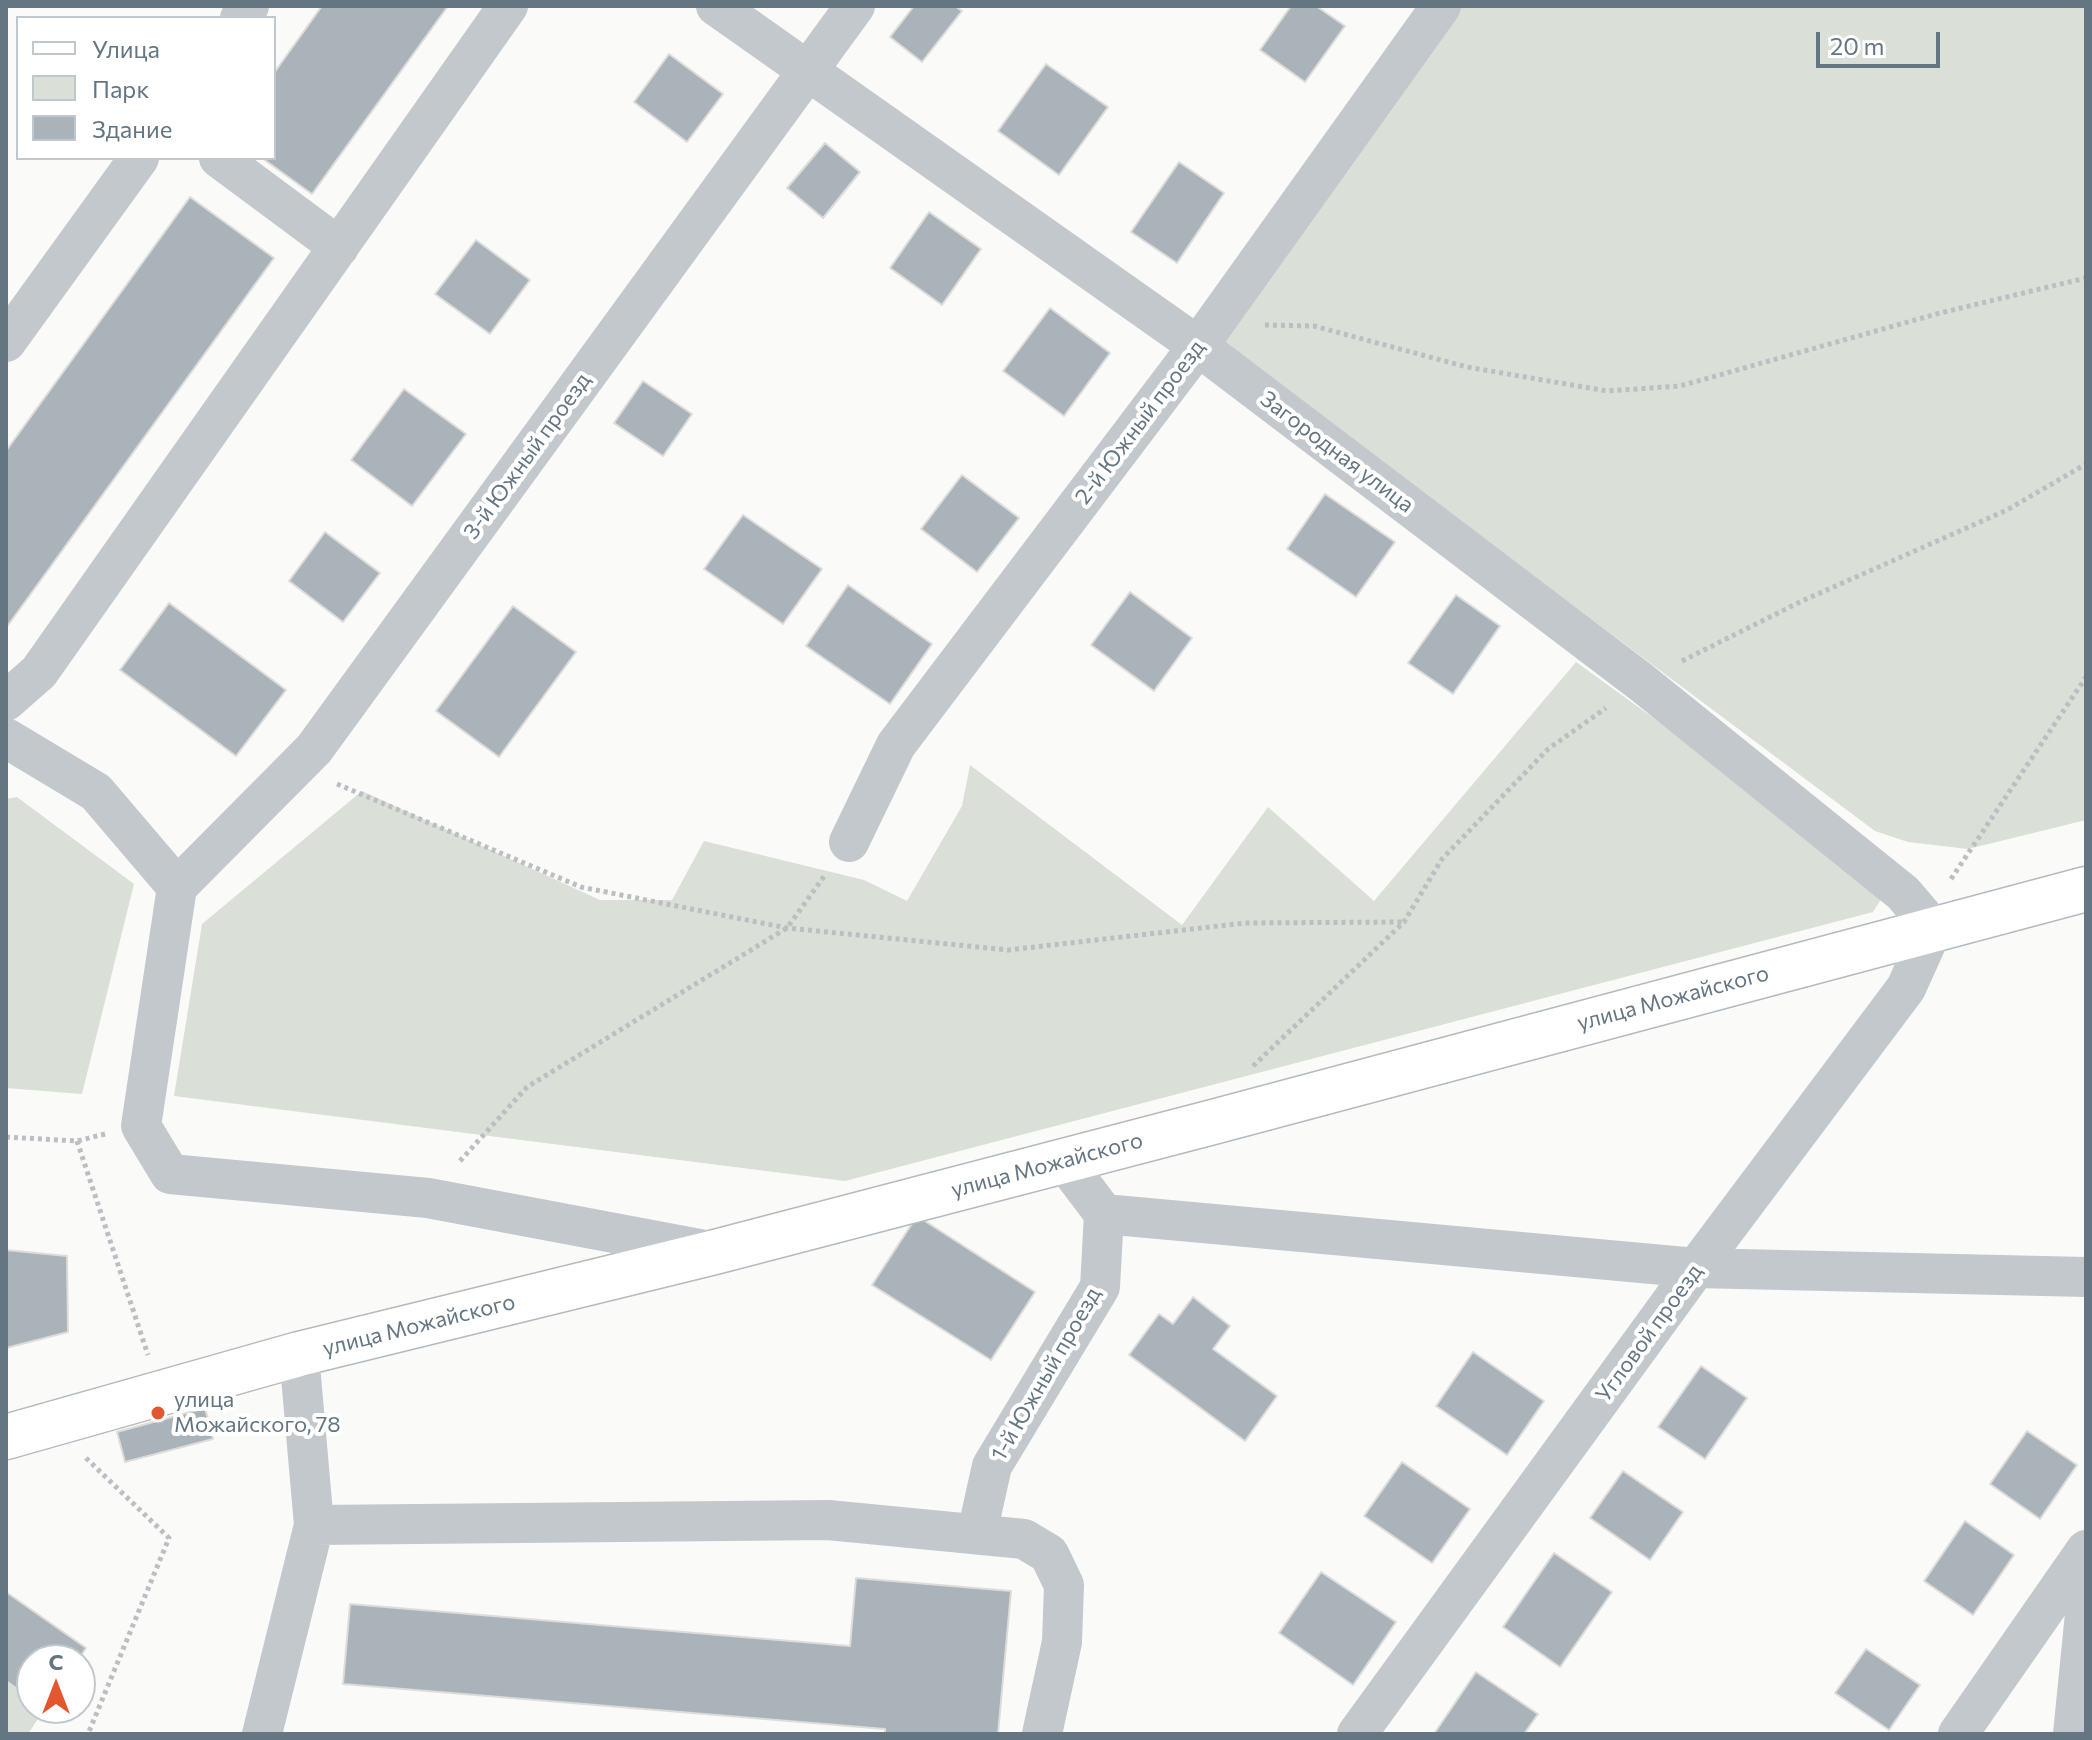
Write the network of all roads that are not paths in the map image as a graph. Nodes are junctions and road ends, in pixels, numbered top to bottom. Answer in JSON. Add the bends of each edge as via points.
{"nodes":[{"id":1,"x":508,"y":6,"type":"edge"},
{"id":2,"x":716,"y":6,"type":"edge"},
{"id":3,"x":855,"y":6,"type":"edge"},
{"id":4,"x":1441,"y":6,"type":"edge"},
{"id":5,"x":807,"y":72,"type":"junction"},
{"id":6,"x":138,"y":160,"type":"edge"},
{"id":7,"x":222,"y":160,"type":"edge"},
{"id":8,"x":339,"y":247,"type":"junction"},
{"id":9,"x":1205,"y":335,"type":"junction"},
{"id":10,"x":6,"y":342,"type":"edge"},
{"id":11,"x":6,"y":701,"type":"edge"},
{"id":12,"x":6,"y":738,"type":"edge"},
{"id":13,"x":849,"y":842,"type":"road end"},
{"id":14,"x":177,"y":887,"type":"junction"},
{"id":15,"x":2086,"y":889,"type":"edge"},
{"id":16,"x":1933,"y":928,"type":"junction"},
{"id":17,"x":1064,"y":1161,"type":"junction"},
{"id":18,"x":1104,"y":1214,"type":"junction"},
{"id":19,"x":715,"y":1252,"type":"junction"},
{"id":20,"x":1696,"y":1268,"type":"junction"},
{"id":21,"x":2086,"y":1277,"type":"edge"},
{"id":22,"x":299,"y":1354,"type":"junction"},
{"id":23,"x":6,"y":1437,"type":"edge"},
{"id":24,"x":314,"y":1525,"type":"junction"},
{"id":25,"x":977,"y":1533,"type":"junction"},
{"id":26,"x":2086,"y":1550,"type":"edge"},
{"id":27,"x":2086,"y":1604,"type":"edge"},
{"id":28,"x":262,"y":1734,"type":"edge"},
{"id":29,"x":1042,"y":1734,"type":"edge"},
{"id":30,"x":1357,"y":1734,"type":"edge"},
{"id":31,"x":1958,"y":1734,"type":"edge"},
{"id":32,"x":2073,"y":1734,"type":"edge"}],
"edges":[{"from":1,"to":8,"type":"street"},
{"from":2,"to":5,"type":"street","name":"Загородная улица"},
{"from":3,"to":5,"type":"street","name":"3-й Южный проезд"},
{"from":4,"to":9,"type":"street","name":"2-й Южный проезд"},
{"from":5,"to":9,"type":"street","name":"Загородная улица"},
{"from":5,"to":14,"type":"street","name":"3-й Южный проезд","via":[[314,749]]},
{"from":6,"to":10,"type":"street"},
{"from":7,"to":8,"type":"street"},
{"from":8,"to":11,"type":"street","via":[[39,672]]},
{"from":9,"to":13,"type":"street","name":"2-й Южный проезд","via":[[896,745]]},
{"from":9,"to":16,"type":"street","name":"Загородная улица","via":[[1903,893]]},
{"from":12,"to":14,"type":"street","via":[[96,792]]},
{"from":14,"to":19,"type":"street","via":[[141,1126],[170,1174],[428,1198]]},
{"from":15,"to":16,"type":"main road","name":"улица Можайского"},
{"from":16,"to":17,"type":"main road","name":"улица Можайского"},
{"from":16,"to":20,"type":"street","name":"Угловой проезд","via":[[1906,988]]},
{"from":17,"to":18,"type":"street"},
{"from":17,"to":19,"type":"main road","name":"улица Можайского"},
{"from":18,"to":20,"type":"street"},
{"from":18,"to":25,"type":"street","name":"1-й Южный проезд","via":[[1100,1287],[992,1466]]},
{"from":19,"to":22,"type":"main road","name":"улица Можайского"},
{"from":20,"to":21,"type":"street"},
{"from":20,"to":30,"type":"street","name":"Угловой проезд"},
{"from":22,"to":23,"type":"main road","name":"улица Можайского"},
{"from":22,"to":24,"type":"street"},
{"from":24,"to":25,"type":"street","via":[[828,1520]]},
{"from":24,"to":28,"type":"street"},
{"from":25,"to":29,"type":"street","via":[[1024,1539],[1049,1554],[1064,1585],[1062,1642]]},
{"from":26,"to":31,"type":"street"},
{"from":27,"to":32,"type":"street"}]}
